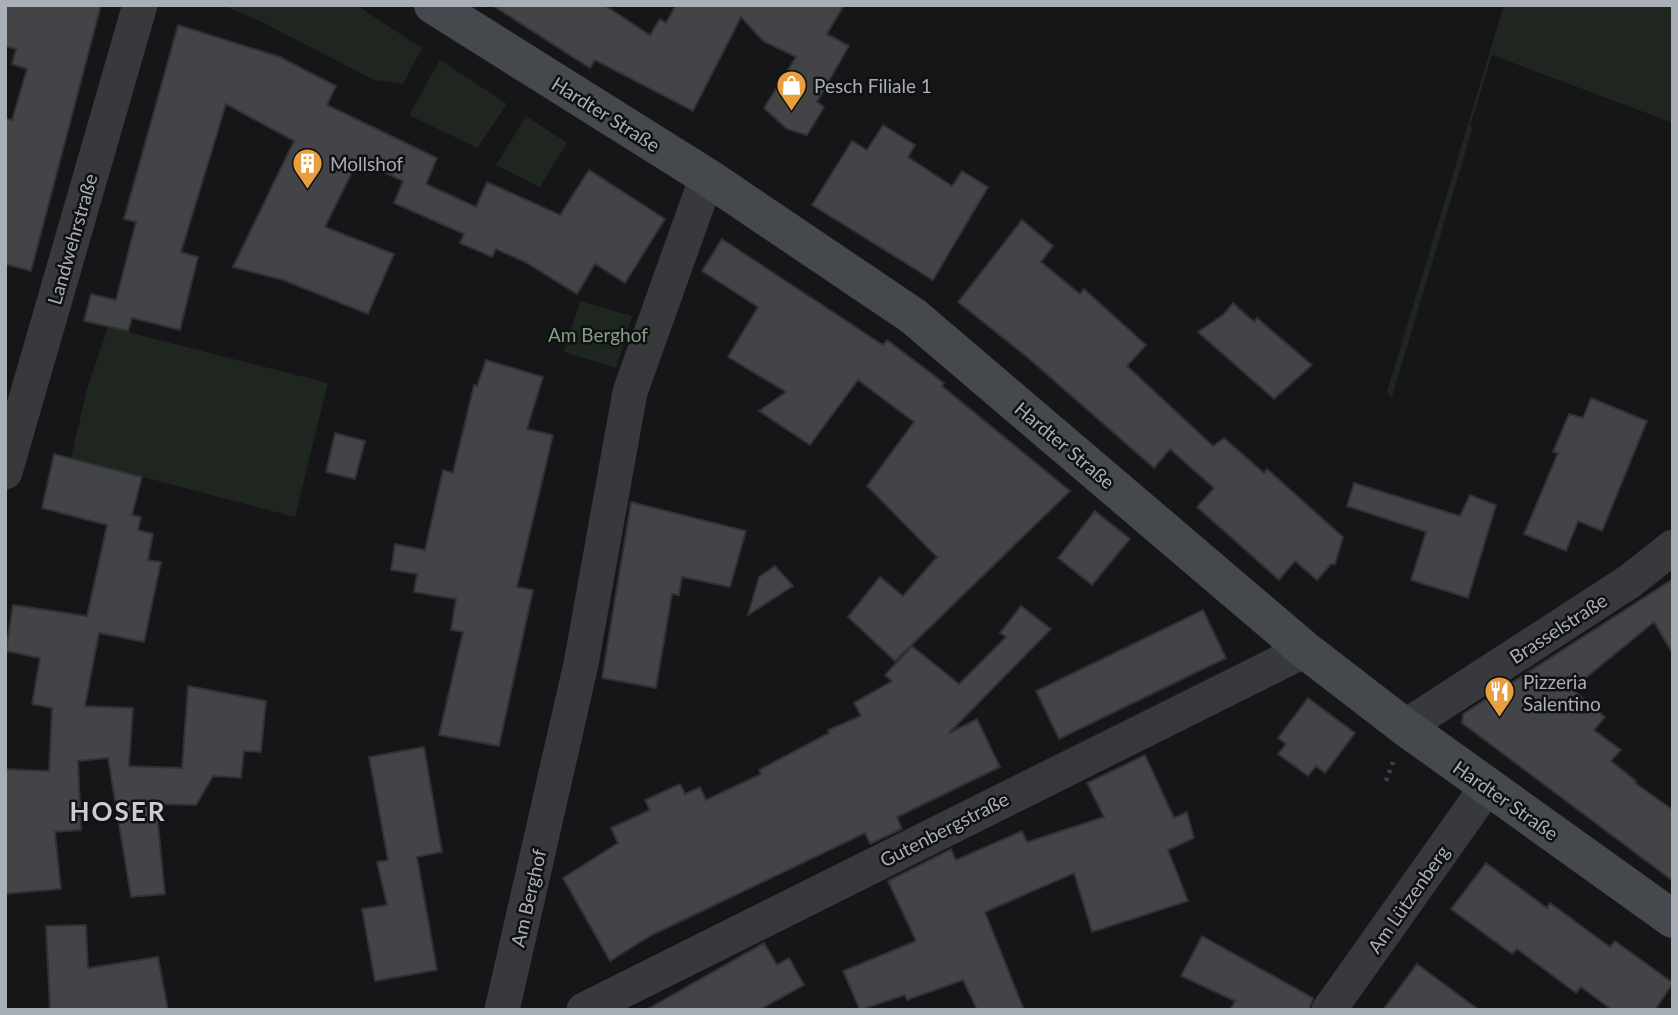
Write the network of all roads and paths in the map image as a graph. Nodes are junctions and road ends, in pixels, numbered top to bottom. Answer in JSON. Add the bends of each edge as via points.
{"nodes":[{"id":1,"x":140,"y":5,"type":"edge"},
{"id":2,"x":433,"y":5,"type":"edge"},
{"id":3,"x":707,"y":177,"type":"junction"},
{"id":4,"x":13,"y":408,"type":"edge"},
{"id":5,"x":5,"y":472,"type":"edge"},
{"id":6,"x":1673,"y":547,"type":"edge"},
{"id":7,"x":1305,"y":650,"type":"junction"},
{"id":8,"x":1405,"y":727,"type":"junction"},
{"id":9,"x":1487,"y":787,"type":"junction"},
{"id":10,"x":1673,"y":919,"type":"edge"},
{"id":11,"x":502,"y":1010,"type":"edge"},
{"id":12,"x":584,"y":1010,"type":"edge"},
{"id":13,"x":1329,"y":1010,"type":"edge"}],
"edges":[{"from":1,"to":4,"type":"street","name":"Landwehrstraße"},
{"from":2,"to":3,"type":"main road","name":"Hardter Straße"},
{"from":3,"to":7,"type":"main road","name":"Hardter Straße","via":[[913,316]]},
{"from":3,"to":11,"type":"street","name":"Am Berghof","via":[[630,392],[581,664]]},
{"from":4,"to":5,"type":"street","name":"Landwehrstraße"},
{"from":6,"to":8,"type":"street","name":"Brasselstraße","via":[[1630,581]]},
{"from":7,"to":8,"type":"main road","name":"Hardter Straße"},
{"from":7,"to":12,"type":"street","name":"Gutenbergstraße"},
{"from":8,"to":9,"type":"main road","name":"Hardter Straße"},
{"from":9,"to":10,"type":"main road","name":"Hardter Straße"},
{"from":9,"to":13,"type":"street","name":"Am Lützenberg"}]}
